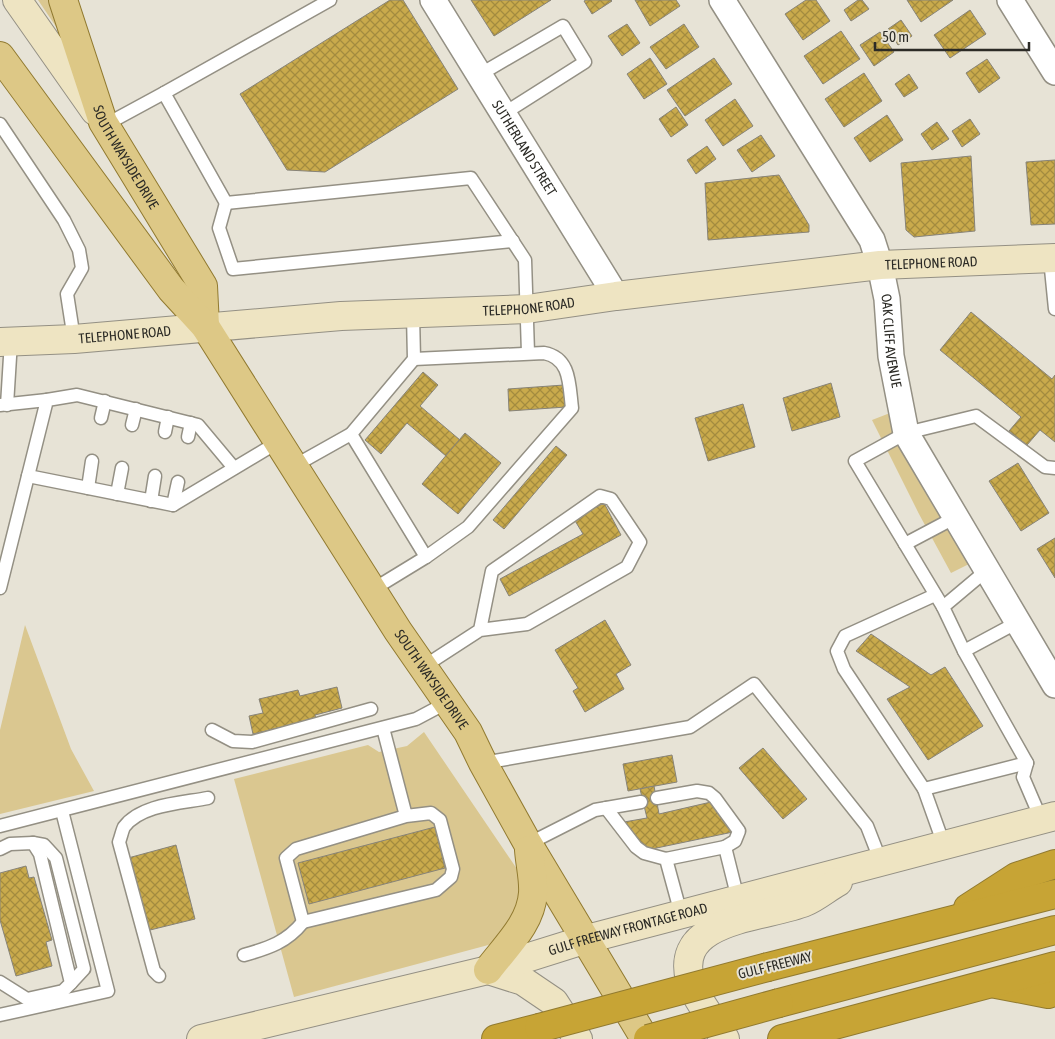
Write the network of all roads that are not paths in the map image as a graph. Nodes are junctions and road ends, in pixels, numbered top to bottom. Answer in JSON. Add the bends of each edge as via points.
{"nodes":[{"id":1,"x":17,"y":0,"type":"edge"},
{"id":2,"x":63,"y":0,"type":"edge"},
{"id":3,"x":330,"y":0,"type":"edge"},
{"id":4,"x":433,"y":0,"type":"edge"},
{"id":5,"x":722,"y":0,"type":"edge"},
{"id":6,"x":1010,"y":0,"type":"edge"},
{"id":7,"x":0,"y":56,"type":"edge"},
{"id":8,"x":1055,"y":72,"type":"edge"},
{"id":9,"x":479,"y":75,"type":"junction"},
{"id":10,"x":164,"y":93,"type":"junction"},
{"id":11,"x":503,"y":114,"type":"junction"},
{"id":12,"x":104,"y":123,"type":"junction"},
{"id":13,"x":0,"y":124,"type":"edge"},
{"id":14,"x":226,"y":203,"type":"junction"},
{"id":15,"x":513,"y":241,"type":"junction"},
{"id":16,"x":1052,"y":259,"type":"edge"},
{"id":17,"x":880,"y":265,"type":"junction"},
{"id":18,"x":616,"y":296,"type":"junction"},
{"id":19,"x":527,"y":309,"type":"junction"},
{"id":20,"x":1055,"y":309,"type":"edge"},
{"id":21,"x":413,"y":314,"type":"junction"},
{"id":22,"x":205,"y":326,"type":"junction"},
{"id":23,"x":74,"y":339,"type":"junction"},
{"id":24,"x":5,"y":342,"type":"edge"},
{"id":25,"x":528,"y":353,"type":"junction"},
{"id":26,"x":414,"y":359,"type":"junction"},
{"id":27,"x":47,"y":400,"type":"junction"},
{"id":28,"x":106,"y":401,"type":"junction"},
{"id":29,"x":3,"y":405,"type":"edge"},
{"id":30,"x":136,"y":409,"type":"junction"},
{"id":31,"x":168,"y":417,"type":"junction"},
{"id":32,"x":101,"y":418,"type":"dead end"},
{"id":33,"x":191,"y":423,"type":"junction"},
{"id":34,"x":132,"y":425,"type":"dead end"},
{"id":35,"x":165,"y":432,"type":"dead end"},
{"id":36,"x":906,"y":433,"type":"junction"},
{"id":37,"x":351,"y":434,"type":"junction"},
{"id":38,"x":188,"y":437,"type":"dead end"},
{"id":39,"x":278,"y":442,"type":"junction"},
{"id":40,"x":92,"y":461,"type":"dead end"},
{"id":41,"x":294,"y":466,"type":"junction"},
{"id":42,"x":122,"y":468,"type":"dead end"},
{"id":43,"x":234,"y":468,"type":"junction"},
{"id":44,"x":1055,"y":468,"type":"edge"},
{"id":45,"x":28,"y":476,"type":"junction"},
{"id":46,"x":155,"y":476,"type":"dead end"},
{"id":47,"x":178,"y":482,"type":"dead end"},
{"id":48,"x":88,"y":488,"type":"junction"},
{"id":49,"x":116,"y":494,"type":"junction"},
{"id":50,"x":151,"y":501,"type":"junction"},
{"id":51,"x":173,"y":505,"type":"junction"},
{"id":52,"x":956,"y":517,"type":"junction"},
{"id":53,"x":905,"y":544,"type":"junction"},
{"id":54,"x":426,"y":558,"type":"junction"},
{"id":55,"x":987,"y":570,"type":"junction"},
{"id":56,"x":0,"y":588,"type":"edge"},
{"id":57,"x":372,"y":590,"type":"junction"},
{"id":58,"x":936,"y":595,"type":"junction"},
{"id":59,"x":942,"y":607,"type":"junction"},
{"id":60,"x":1018,"y":622,"type":"junction"},
{"id":61,"x":480,"y":630,"type":"junction"},
{"id":62,"x":964,"y":652,"type":"junction"},
{"id":63,"x":423,"y":666,"type":"junction"},
{"id":64,"x":1055,"y":685,"type":"edge"},
{"id":65,"x":448,"y":702,"type":"junction"},
{"id":66,"x":371,"y":709,"type":"dead end"},
{"id":67,"x":383,"y":728,"type":"junction"},
{"id":68,"x":212,"y":730,"type":"dead end"},
{"id":69,"x":483,"y":763,"type":"junction"},
{"id":70,"x":1027,"y":763,"type":"junction"},
{"id":71,"x":924,"y":789,"type":"junction"},
{"id":72,"x":208,"y":798,"type":"dead end"},
{"id":73,"x":657,"y":798,"type":"dead end"},
{"id":74,"x":641,"y":802,"type":"dead end"},
{"id":75,"x":606,"y":808,"type":"junction"},
{"id":76,"x":62,"y":811,"type":"junction"},
{"id":77,"x":406,"y":816,"type":"junction"},
{"id":78,"x":1048,"y":817,"type":"edge"},
{"id":79,"x":0,"y":826,"type":"edge"},
{"id":80,"x":528,"y":844,"type":"junction"},
{"id":81,"x":944,"y":845,"type":"junction"},
{"id":82,"x":725,"y":847,"type":"junction"},
{"id":83,"x":0,"y":849,"type":"edge"},
{"id":84,"x":666,"y":859,"type":"junction"},
{"id":85,"x":872,"y":864,"type":"junction"},
{"id":86,"x":1055,"y":864,"type":"edge"},
{"id":87,"x":1055,"y":894,"type":"edge"},
{"id":88,"x":738,"y":899,"type":"junction"},
{"id":89,"x":681,"y":914,"type":"junction"},
{"id":90,"x":950,"y":920,"type":"junction"},
{"id":91,"x":303,"y":922,"type":"junction"},
{"id":92,"x":1055,"y":930,"type":"edge"},
{"id":93,"x":587,"y":939,"type":"junction"},
{"id":94,"x":244,"y":955,"type":"dead end"},
{"id":95,"x":1055,"y":966,"type":"edge"},
{"id":96,"x":488,"y":970,"type":"junction"},
{"id":97,"x":160,"y":976,"type":"dead end"},
{"id":98,"x":0,"y":982,"type":"edge"},
{"id":99,"x":990,"y":983,"type":"junction"},
{"id":100,"x":1055,"y":992,"type":"edge"},
{"id":101,"x":0,"y":1015,"type":"edge"},
{"id":102,"x":201,"y":1039,"type":"edge"},
{"id":103,"x":496,"y":1039,"type":"edge"},
{"id":104,"x":578,"y":1039,"type":"edge"},
{"id":105,"x":647,"y":1039,"type":"edge"},
{"id":106,"x":725,"y":1039,"type":"edge"},
{"id":107,"x":782,"y":1039,"type":"edge"}],
"edges":[{"from":1,"to":12,"type":"main road","name":"SOUTH WAYSIDE DRIVE"},
{"from":2,"to":12,"type":"main road"},
{"from":3,"to":10,"type":"lane"},
{"from":4,"to":9,"type":"street","name":"SUTHERLAND STREET"},
{"from":5,"to":17,"type":"street","name":"OAK CLIFF AVENUE","via":[[872,240]]},
{"from":6,"to":8,"type":"street"},
{"from":7,"to":22,"type":"main road","name":"SOUTH WAYSIDE DRIVE","via":[[171,289]]},
{"from":9,"to":11,"type":"street","name":"SUTHERLAND STREET"},
{"from":9,"to":11,"type":"lane","via":[[563,26],[585,62]]},
{"from":10,"to":12,"type":"lane"},
{"from":10,"to":14,"type":"lane"},
{"from":11,"to":18,"type":"street","name":"SUTHERLAND STREET"},
{"from":12,"to":22,"type":"main road","name":"SOUTH WAYSIDE DRIVE","via":[[203,286]]},
{"from":13,"to":23,"type":"lane","via":[[64,220],[79,250],[82,268],[67,294]]},
{"from":14,"to":15,"type":"lane","via":[[471,178]]},
{"from":14,"to":15,"type":"lane","via":[[219,228],[233,269]]},
{"from":15,"to":19,"type":"lane","via":[[525,260]]},
{"from":16,"to":17,"type":"main road","name":"TELEPHONE ROAD"},
{"from":16,"to":20,"type":"lane"},
{"from":17,"to":18,"type":"main road","name":"TELEPHONE ROAD"},
{"from":17,"to":36,"type":"street","name":"OAK CLIFF AVENUE","via":[[887,300],[891,356]]},
{"from":18,"to":19,"type":"main road","name":"TELEPHONE ROAD"},
{"from":19,"to":21,"type":"main road","name":"TELEPHONE ROAD"},
{"from":19,"to":25,"type":"lane"},
{"from":21,"to":22,"type":"main road","name":"TELEPHONE ROAD"},
{"from":21,"to":26,"type":"lane"},
{"from":22,"to":23,"type":"main road","name":"TELEPHONE ROAD"},
{"from":22,"to":39,"type":"main road","name":"SOUTH WAYSIDE DRIVE"},
{"from":23,"to":24,"type":"main road","name":"TELEPHONE ROAD"},
{"from":24,"to":29,"type":"lane"},
{"from":25,"to":26,"type":"lane"},
{"from":25,"to":54,"type":"lane","via":[[553,354],[566,367],[572,408],[462,533]]},
{"from":26,"to":37,"type":"lane"},
{"from":27,"to":28,"type":"lane","via":[[77,395]]},
{"from":27,"to":29,"type":"lane"},
{"from":27,"to":45,"type":"lane"},
{"from":28,"to":30,"type":"lane"},
{"from":28,"to":32,"type":"lane"},
{"from":30,"to":31,"type":"lane"},
{"from":30,"to":34,"type":"lane"},
{"from":31,"to":33,"type":"lane"},
{"from":31,"to":35,"type":"lane"},
{"from":33,"to":38,"type":"lane"},
{"from":33,"to":43,"type":"lane","via":[[198,425]]},
{"from":36,"to":44,"type":"lane","via":[[976,416],[1044,467]]},
{"from":36,"to":52,"type":"street","name":"OAK CLIFF AVENUE"},
{"from":36,"to":53,"type":"lane","via":[[855,461]]},
{"from":37,"to":41,"type":"lane"},
{"from":37,"to":54,"type":"lane"},
{"from":39,"to":41,"type":"main road","name":"SOUTH WAYSIDE DRIVE"},
{"from":39,"to":43,"type":"lane"},
{"from":40,"to":48,"type":"lane"},
{"from":41,"to":57,"type":"main road","name":"SOUTH WAYSIDE DRIVE"},
{"from":42,"to":49,"type":"lane"},
{"from":43,"to":51,"type":"lane"},
{"from":45,"to":48,"type":"lane"},
{"from":45,"to":56,"type":"lane"},
{"from":46,"to":50,"type":"lane"},
{"from":47,"to":51,"type":"lane"},
{"from":48,"to":49,"type":"lane"},
{"from":49,"to":50,"type":"lane"},
{"from":50,"to":51,"type":"lane"},
{"from":52,"to":53,"type":"lane"},
{"from":52,"to":55,"type":"street","name":"OAK CLIFF AVENUE"},
{"from":53,"to":58,"type":"lane"},
{"from":54,"to":57,"type":"lane"},
{"from":55,"to":59,"type":"lane"},
{"from":55,"to":60,"type":"street","name":"OAK CLIFF AVENUE"},
{"from":57,"to":63,"type":"main road","name":"SOUTH WAYSIDE DRIVE"},
{"from":58,"to":59,"type":"lane"},
{"from":58,"to":71,"type":"lane","via":[[845,636],[836,652]]},
{"from":59,"to":62,"type":"lane"},
{"from":60,"to":62,"type":"lane"},
{"from":60,"to":64,"type":"street","name":"OAK CLIFF AVENUE"},
{"from":61,"to":61,"type":"lane","via":[[492,571],[600,496],[611,499],[640,542],[627,567],[526,624]]},
{"from":61,"to":63,"type":"lane"},
{"from":62,"to":70,"type":"lane"},
{"from":63,"to":65,"type":"main road","name":"SOUTH WAYSIDE DRIVE"},
{"from":65,"to":67,"type":"lane","via":[[416,719]]},
{"from":65,"to":69,"type":"main road","name":"SOUTH WAYSIDE DRIVE"},
{"from":66,"to":68,"type":"lane","via":[[252,742],[233,742]]},
{"from":67,"to":76,"type":"lane"},
{"from":67,"to":77,"type":"lane"},
{"from":69,"to":80,"type":"main road","name":"SOUTH WAYSIDE DRIVE"},
{"from":69,"to":85,"type":"lane","via":[[690,727],[754,684],[867,826]]},
{"from":70,"to":71,"type":"lane"},
{"from":70,"to":78,"type":"lane","via":[[1023,777]]},
{"from":71,"to":81,"type":"lane"},
{"from":72,"to":97,"type":"lane","via":[[161,807],[139,815],[124,827],[119,842],[154,971]]},
{"from":73,"to":82,"type":"lane","via":[[696,791],[716,798],[738,831],[735,841]]},
{"from":74,"to":75,"type":"lane"},
{"from":75,"to":80,"type":"lane","via":[[571,820]]},
{"from":75,"to":84,"type":"lane","via":[[644,854]]},
{"from":76,"to":79,"type":"lane"},
{"from":76,"to":101,"type":"lane","via":[[108,992]]},
{"from":77,"to":91,"type":"lane","via":[[296,849],[286,858]]},
{"from":77,"to":91,"type":"lane","via":[[432,812],[440,820],[453,869],[451,877],[436,890]]},
{"from":78,"to":81,"type":"main road","name":"GULF FREEWAY FRONTAGE ROAD"},
{"from":80,"to":93,"type":"main road","name":"SOUTH WAYSIDE DRIVE"},
{"from":80,"to":96,"type":"main road","via":[[533,893],[527,916]]},
{"from":81,"to":85,"type":"main road","name":"GULF FREEWAY FRONTAGE ROAD"},
{"from":82,"to":84,"type":"lane"},
{"from":82,"to":88,"type":"lane"},
{"from":83,"to":98,"type":"lane","via":[[10,844],[33,843],[40,854],[71,983],[63,991],[27,999]]},
{"from":84,"to":89,"type":"lane"},
{"from":85,"to":88,"type":"main road","name":"GULF FREEWAY FRONTAGE ROAD"},
{"from":85,"to":106,"type":"main road","via":[[805,902],[710,929],[693,945],[687,964],[690,982]]},
{"from":86,"to":90,"type":"highway","via":[[1016,877]]},
{"from":87,"to":90,"type":"highway","name":"GULF FREEWAY"},
{"from":88,"to":89,"type":"main road","name":"GULF FREEWAY FRONTAGE ROAD"},
{"from":89,"to":93,"type":"main road","name":"GULF FREEWAY FRONTAGE ROAD"},
{"from":90,"to":103,"type":"highway","name":"GULF FREEWAY","bridge":true},
{"from":91,"to":94,"type":"lane","via":[[292,936],[274,946]]},
{"from":92,"to":105,"type":"highway","bridge":true},
{"from":93,"to":96,"type":"main road","name":"GULF FREEWAY FRONTAGE ROAD"},
{"from":93,"to":105,"type":"main road","name":"SOUTH WAYSIDE DRIVE"},
{"from":95,"to":99,"type":"highway"},
{"from":96,"to":102,"type":"main road","name":"GULF FREEWAY FRONTAGE ROAD"},
{"from":96,"to":104,"type":"main road","via":[[523,981],[554,1002]]},
{"from":99,"to":100,"type":"highway","via":[[1048,994]]},
{"from":99,"to":107,"type":"highway"}]}
